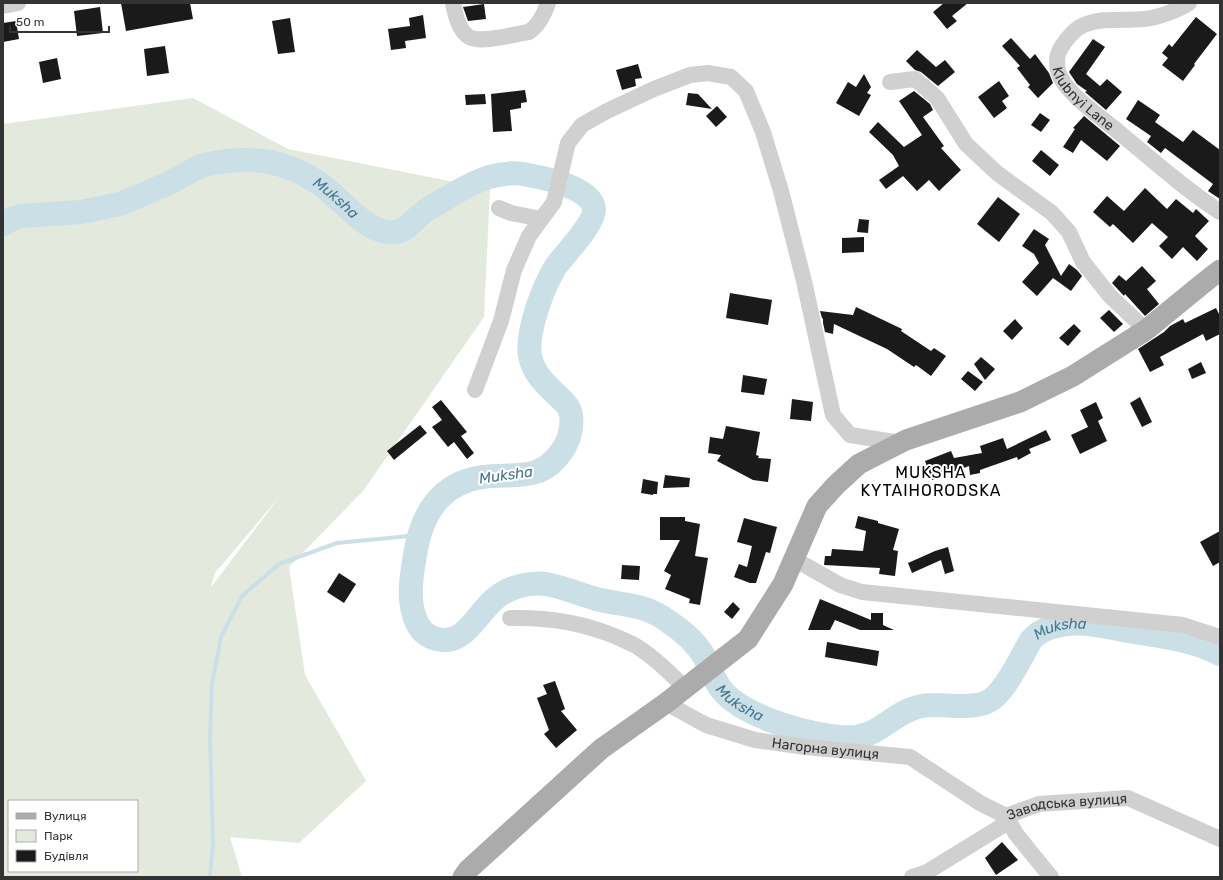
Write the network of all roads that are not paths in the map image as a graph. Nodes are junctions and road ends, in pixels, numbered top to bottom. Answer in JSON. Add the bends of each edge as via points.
{"nodes":[{"id":1,"x":18,"y":3,"type":"edge"},
{"id":2,"x":453,"y":3,"type":"edge"},
{"id":3,"x":548,"y":3,"type":"edge"},
{"id":4,"x":1189,"y":3,"type":"edge"},
{"id":5,"x":3,"y":6,"type":"edge"},
{"id":6,"x":890,"y":82,"type":"dead end"},
{"id":7,"x":499,"y":208,"type":"dead end"},
{"id":8,"x":1220,"y":212,"type":"edge"},
{"id":9,"x":541,"y":219,"type":"junction"},
{"id":10,"x":1220,"y":270,"type":"edge"},
{"id":11,"x":1146,"y":330,"type":"junction"},
{"id":12,"x":475,"y":390,"type":"dead end"},
{"id":13,"x":901,"y":443,"type":"junction"},
{"id":14,"x":794,"y":559,"type":"junction"},
{"id":15,"x":510,"y":618,"type":"dead end"},
{"id":16,"x":1220,"y":637,"type":"edge"},
{"id":17,"x":689,"y":685,"type":"junction"},
{"id":18,"x":666,"y":703,"type":"junction"},
{"id":19,"x":980,"y":803,"type":"joint"},
{"id":20,"x":1008,"y":819,"type":"junction"},
{"id":21,"x":1220,"y":839,"type":"edge"},
{"id":22,"x":463,"y":877,"type":"edge"},
{"id":23,"x":912,"y":877,"type":"edge"},
{"id":24,"x":1051,"y":877,"type":"edge"}],
"edges":[{"from":1,"to":5,"type":"street"},
{"from":2,"to":3,"type":"street","via":[[461,28],[469,37],[481,40],[529,32],[540,21]]},
{"from":4,"to":8,"type":"street","name":"Klubnyi Lane","via":[[1146,19],[1101,20],[1083,25],[1074,30],[1063,45],[1057,59],[1059,74],[1077,97],[1173,177]]},
{"from":6,"to":11,"type":"street","via":[[915,79],[937,98],[966,144],[997,173],[1052,213],[1069,232],[1083,262],[1110,296]]},
{"from":7,"to":9,"type":"street"},
{"from":9,"to":12,"type":"street","via":[[529,236],[514,270],[501,322]]},
{"from":9,"to":13,"type":"street","via":[[554,202],[568,143],[582,126],[608,111],[690,75],[708,73],[731,77],[746,91],[763,132],[781,191],[804,281],[833,415],[850,435]]},
{"from":10,"to":11,"type":"main road"},
{"from":11,"to":13,"type":"main road","via":[[1073,376],[1020,402]]},
{"from":13,"to":14,"type":"main road","via":[[859,464],[836,484],[817,506]]},
{"from":14,"to":16,"type":"street","via":[[840,584],[862,592],[1183,624]]},
{"from":14,"to":17,"type":"main road","via":[[783,584],[748,639]]},
{"from":15,"to":17,"type":"street","via":[[536,617],[599,630],[635,645]]},
{"from":17,"to":18,"type":"main road"},
{"from":18,"to":19,"type":"street","name":"Нагорна вулиця","via":[[706,725],[755,740],[910,757]]},
{"from":18,"to":22,"type":"main road","via":[[601,749]]},
{"from":19,"to":20,"type":"street","name":"Заводська вулиця"},
{"from":20,"to":21,"type":"street","name":"Заводська вулиця","via":[[1039,804],[1128,798]]},
{"from":20,"to":23,"type":"street","via":[[927,872]]},
{"from":20,"to":24,"type":"street","via":[[1016,834]]}]}
